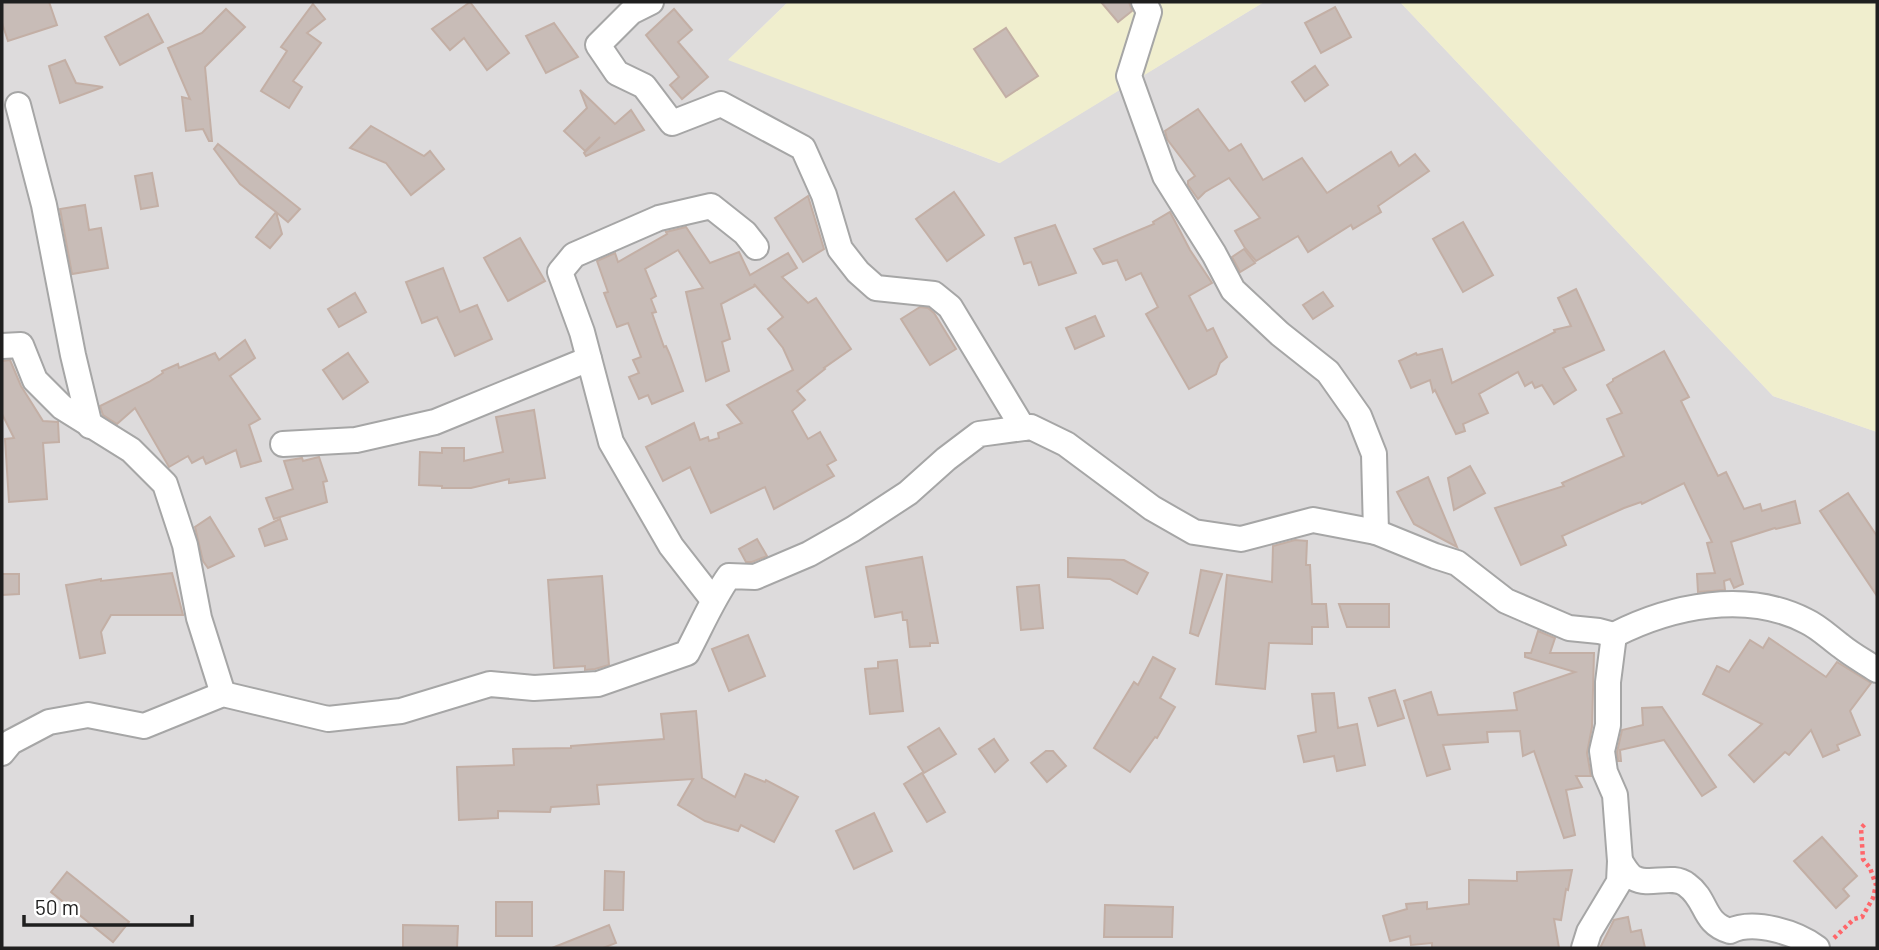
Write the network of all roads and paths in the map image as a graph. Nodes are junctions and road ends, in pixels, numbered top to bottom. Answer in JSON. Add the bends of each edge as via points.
{"nodes":[{"id":1,"x":651,"y":2,"type":"edge"},
{"id":2,"x":1144,"y":2,"type":"edge"},
{"id":3,"x":18,"y":105,"type":"dead end"},
{"id":4,"x":756,"y":247,"type":"dead end"},
{"id":5,"x":2,"y":346,"type":"edge"},
{"id":6,"x":589,"y":359,"type":"junction"},
{"id":7,"x":90,"y":426,"type":"junction"},
{"id":8,"x":1023,"y":428,"type":"junction"},
{"id":9,"x":283,"y":444,"type":"dead end"},
{"id":10,"x":1376,"y":532,"type":"junction"},
{"id":11,"x":713,"y":600,"type":"junction"},
{"id":12,"x":1614,"y":635,"type":"junction"},
{"id":13,"x":1877,"y":670,"type":"edge"},
{"id":14,"x":223,"y":694,"type":"junction"},
{"id":15,"x":2,"y":752,"type":"edge"},
{"id":16,"x":1864,"y":824,"type":"dead end"},
{"id":17,"x":1620,"y":861,"type":"junction"},
{"id":18,"x":1584,"y":948,"type":"edge"},
{"id":19,"x":1817,"y":948,"type":"edge"},
{"id":20,"x":1829,"y":948,"type":"edge"}],
"edges":[{"from":1,"to":8,"type":"street","via":[[631,12],[598,45],[617,73],[644,86],[672,123],[722,104],[803,148],[824,195],[840,249],[858,272],[876,288],[934,294],[950,307]]},
{"from":2,"to":10,"type":"street","via":[[1149,12],[1129,76],[1165,176],[1233,290],[1328,372],[1359,416],[1374,454]]},
{"from":3,"to":7,"type":"street"},
{"from":4,"to":6,"type":"street","via":[[711,206],[659,218],[573,255],[560,272]]},
{"from":5,"to":7,"type":"street","via":[[21,345],[34,380]]},
{"from":6,"to":9,"type":"street","via":[[435,422],[356,440]]},
{"from":6,"to":11,"type":"street","via":[[611,442],[671,546]]},
{"from":7,"to":14,"type":"street","via":[[131,450],[165,484],[186,545],[199,618]]},
{"from":8,"to":10,"type":"street","via":[[1066,444],[1152,508],[1194,532],[1241,539],[1313,520]]},
{"from":8,"to":11,"type":"street","via":[[979,434],[908,493],[853,529],[755,577],[729,576]]},
{"from":10,"to":12,"type":"street","via":[[1457,563],[1506,601],[1569,628]]},
{"from":11,"to":14,"type":"street","via":[[687,653],[598,684],[534,688],[490,684],[401,711],[328,719]]},
{"from":12,"to":13,"type":"street","via":[[1646,619],[1693,607],[1778,609],[1808,621]]},
{"from":12,"to":17,"type":"street","via":[[1602,751],[1615,795]]},
{"from":14,"to":15,"type":"street","via":[[144,726],[88,715],[49,722]]},
{"from":16,"to":20,"type":"path","via":[[1863,859],[1870,868],[1875,892],[1861,917],[1834,937]]},
{"from":17,"to":18,"type":"street","via":[[1619,882]]},
{"from":17,"to":19,"type":"street","via":[[1632,878],[1688,885],[1718,928],[1730,931],[1754,925],[1805,939]]}]}
